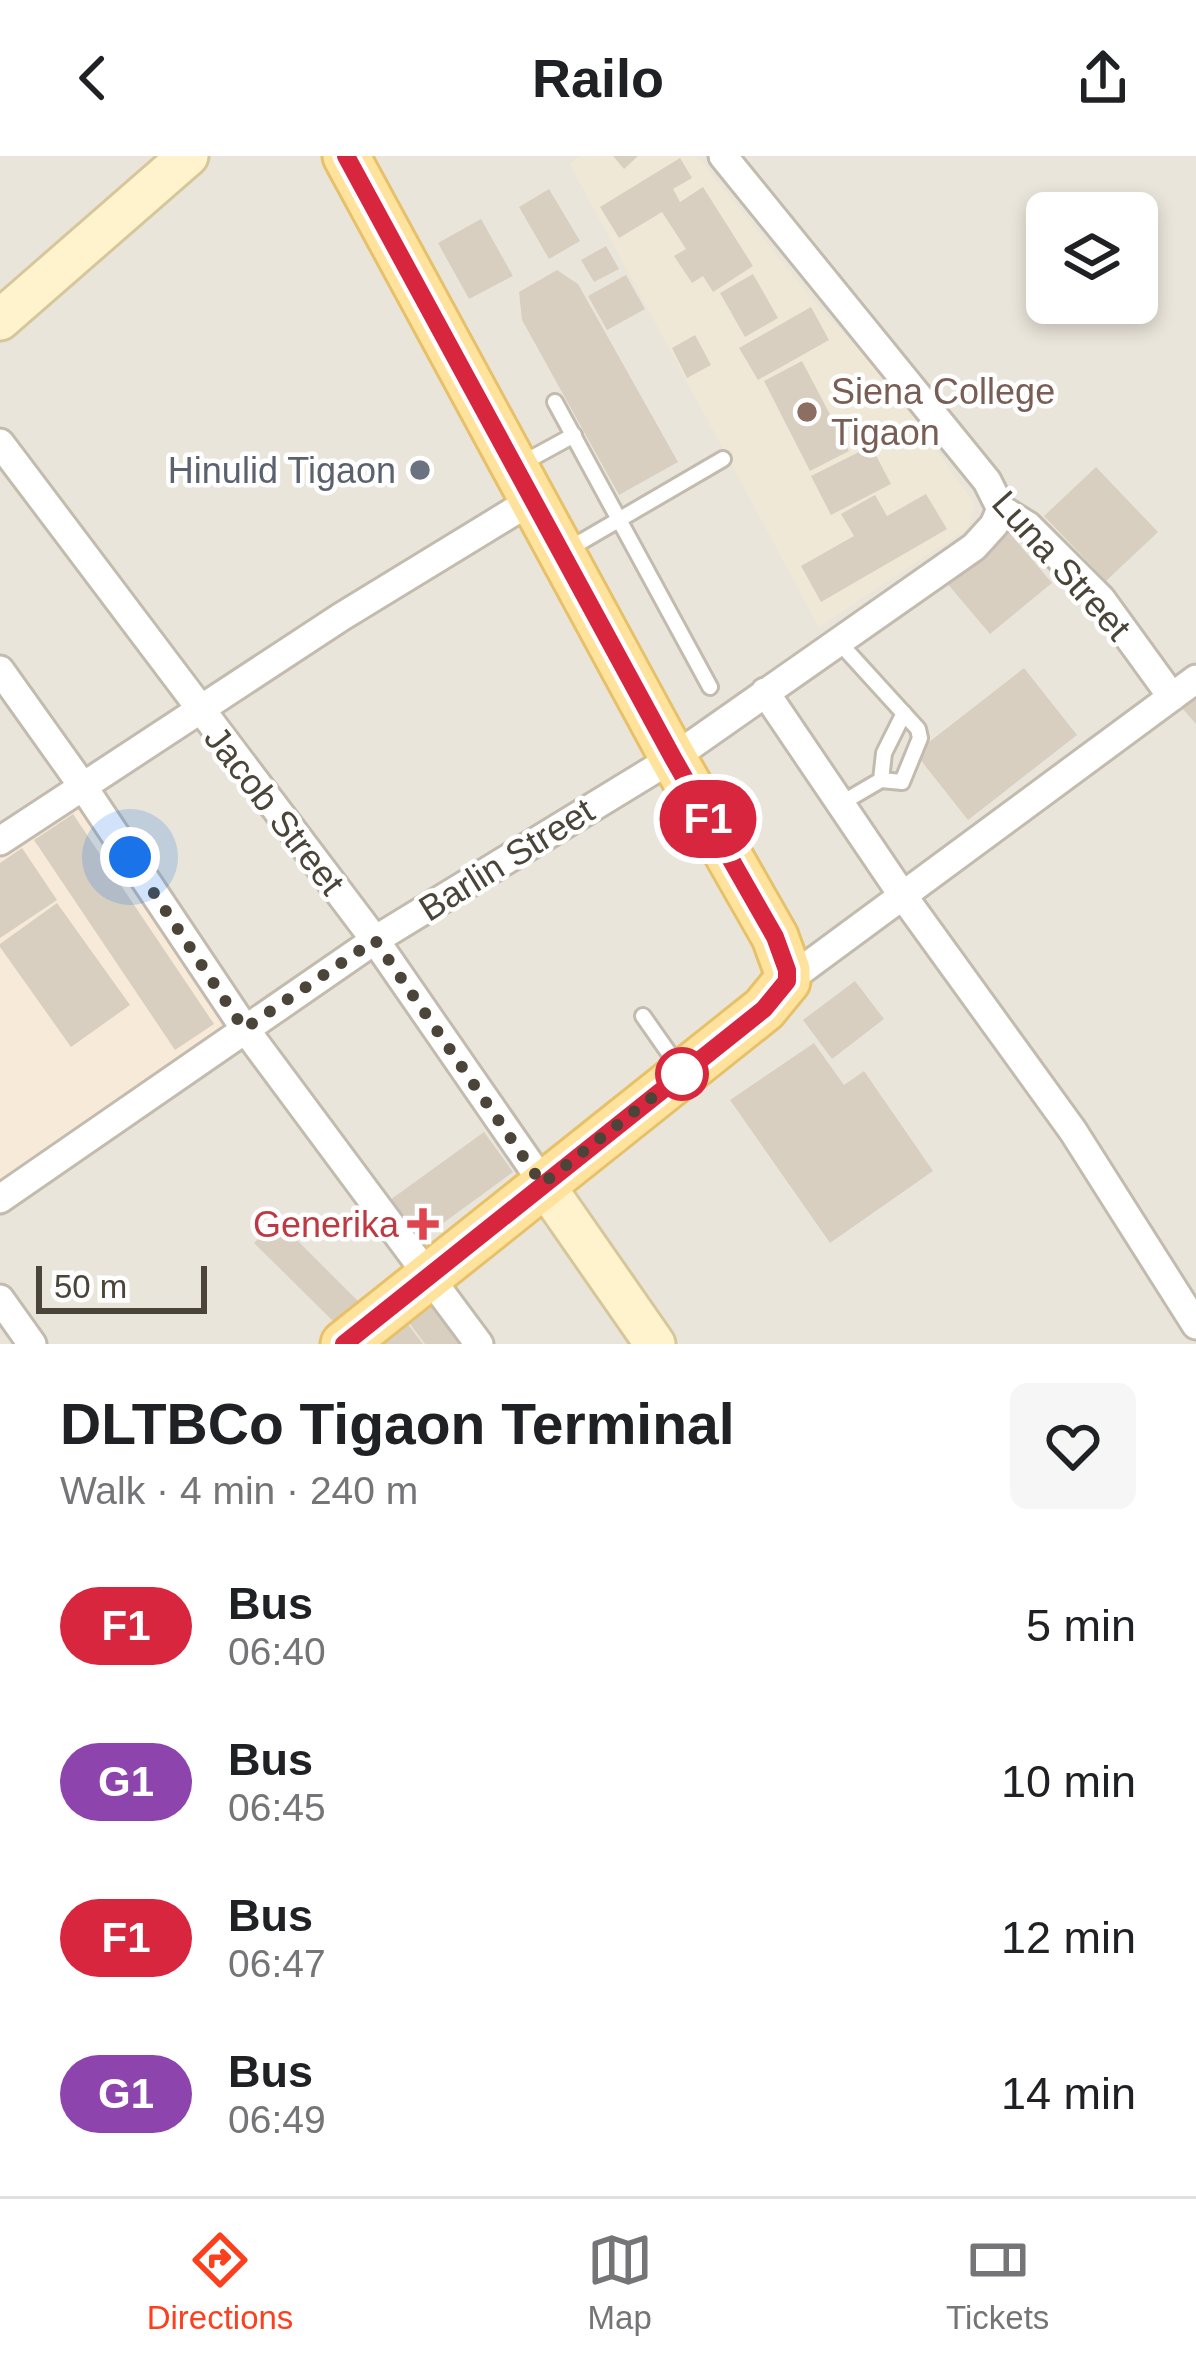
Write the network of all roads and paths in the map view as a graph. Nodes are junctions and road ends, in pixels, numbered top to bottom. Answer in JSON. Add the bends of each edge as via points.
{"nodes":[{"id":1,"x":188,"y":156,"type":"edge"},
{"id":2,"x":346,"y":156,"type":"edge"},
{"id":3,"x":723,"y":156,"type":"edge"},
{"id":4,"x":0,"y":320,"type":"edge"},
{"id":5,"x":555,"y":402,"type":"dead end"},
{"id":6,"x":574,"y":435,"type":"junction"},
{"id":7,"x":0,"y":443,"type":"edge"},
{"id":8,"x":724,"y":459,"type":"dead end"},
{"id":9,"x":525,"y":483,"type":"junction"},
{"id":10,"x":1001,"y":509,"type":"junction"},
{"id":11,"x":620,"y":520,"type":"junction"},
{"id":12,"x":563,"y":552,"type":"junction"},
{"id":13,"x":837,"y":640,"type":"junction"},
{"id":14,"x":0,"y":670,"type":"edge"},
{"id":15,"x":1196,"y":679,"type":"edge"},
{"id":16,"x":710,"y":687,"type":"dead end"},
{"id":17,"x":765,"y":692,"type":"junction"},
{"id":18,"x":1172,"y":697,"type":"junction"},
{"id":19,"x":199,"y":711,"type":"junction"},
{"id":20,"x":904,"y":712,"type":"junction"},
{"id":21,"x":673,"y":758,"type":"junction"},
{"id":22,"x":881,"y":780,"type":"junction"},
{"id":23,"x":84,"y":788,"type":"junction"},
{"id":24,"x":841,"y":804,"type":"junction"},
{"id":25,"x":0,"y":841,"type":"edge"},
{"id":26,"x":903,"y":896,"type":"junction"},
{"id":27,"x":375,"y":940,"type":"junction"},
{"id":28,"x":787,"y":981,"type":"junction"},
{"id":29,"x":643,"y":1016,"type":"dead end"},
{"id":30,"x":244,"y":1029,"type":"junction"},
{"id":31,"x":684,"y":1073,"type":"junction"},
{"id":32,"x":542,"y":1184,"type":"junction"},
{"id":33,"x":0,"y":1199,"type":"edge"},
{"id":34,"x":427,"y":1276,"type":"junction"},
{"id":35,"x":0,"y":1300,"type":"edge"},
{"id":36,"x":1196,"y":1325,"type":"edge"},
{"id":37,"x":32,"y":1344,"type":"edge"},
{"id":38,"x":344,"y":1344,"type":"edge"},
{"id":39,"x":479,"y":1344,"type":"edge"},
{"id":40,"x":655,"y":1344,"type":"edge"}],
"edges":[{"from":1,"to":4,"type":"street"},
{"from":2,"to":9,"type":"main road"},
{"from":3,"to":10,"type":"street","name":"Luna Street","via":[[987,481]]},
{"from":5,"to":6,"type":"lane"},
{"from":6,"to":9,"type":"lane"},
{"from":6,"to":11,"type":"lane"},
{"from":7,"to":19,"type":"street","name":"Jacob Street"},
{"from":8,"to":11,"type":"lane"},
{"from":9,"to":12,"type":"main road"},
{"from":9,"to":19,"type":"street","via":[[389,587]]},
{"from":10,"to":13,"type":"street","name":"Barlin Street","via":[[974,547]]},
{"from":10,"to":18,"type":"street","name":"Luna Street","via":[[1101,599]]},
{"from":11,"to":12,"type":"lane"},
{"from":11,"to":16,"type":"lane"},
{"from":12,"to":21,"type":"main road"},
{"from":13,"to":17,"type":"street","name":"Barlin Street"},
{"from":13,"to":20,"type":"lane"},
{"from":14,"to":23,"type":"street"},
{"from":15,"to":18,"type":"street"},
{"from":17,"to":21,"type":"street","name":"Barlin Street"},
{"from":17,"to":24,"type":"street"},
{"from":18,"to":26,"type":"street"},
{"from":19,"to":23,"type":"street"},
{"from":19,"to":27,"type":"street","name":"Jacob Street"},
{"from":20,"to":22,"type":"lane"},
{"from":20,"to":22,"type":"lane","via":[[920,738],[905,779]]},
{"from":21,"to":27,"type":"street","name":"Barlin Street"},
{"from":21,"to":28,"type":"main road","via":[[775,937]]},
{"from":22,"to":24,"type":"lane"},
{"from":23,"to":25,"type":"street"},
{"from":23,"to":30,"type":"street"},
{"from":24,"to":26,"type":"street"},
{"from":26,"to":28,"type":"street"},
{"from":26,"to":36,"type":"street","via":[[1073,1131]]},
{"from":27,"to":30,"type":"street","name":"Barlin Street"},
{"from":27,"to":32,"type":"street","name":"Jacob Street"},
{"from":28,"to":31,"type":"main road"},
{"from":29,"to":31,"type":"lane"},
{"from":30,"to":33,"type":"street","name":"Barlin Street"},
{"from":30,"to":34,"type":"street"},
{"from":31,"to":32,"type":"main road"},
{"from":32,"to":34,"type":"main road"},
{"from":32,"to":40,"type":"street"},
{"from":34,"to":38,"type":"main road"},
{"from":34,"to":39,"type":"street"},
{"from":35,"to":37,"type":"street"}]}
